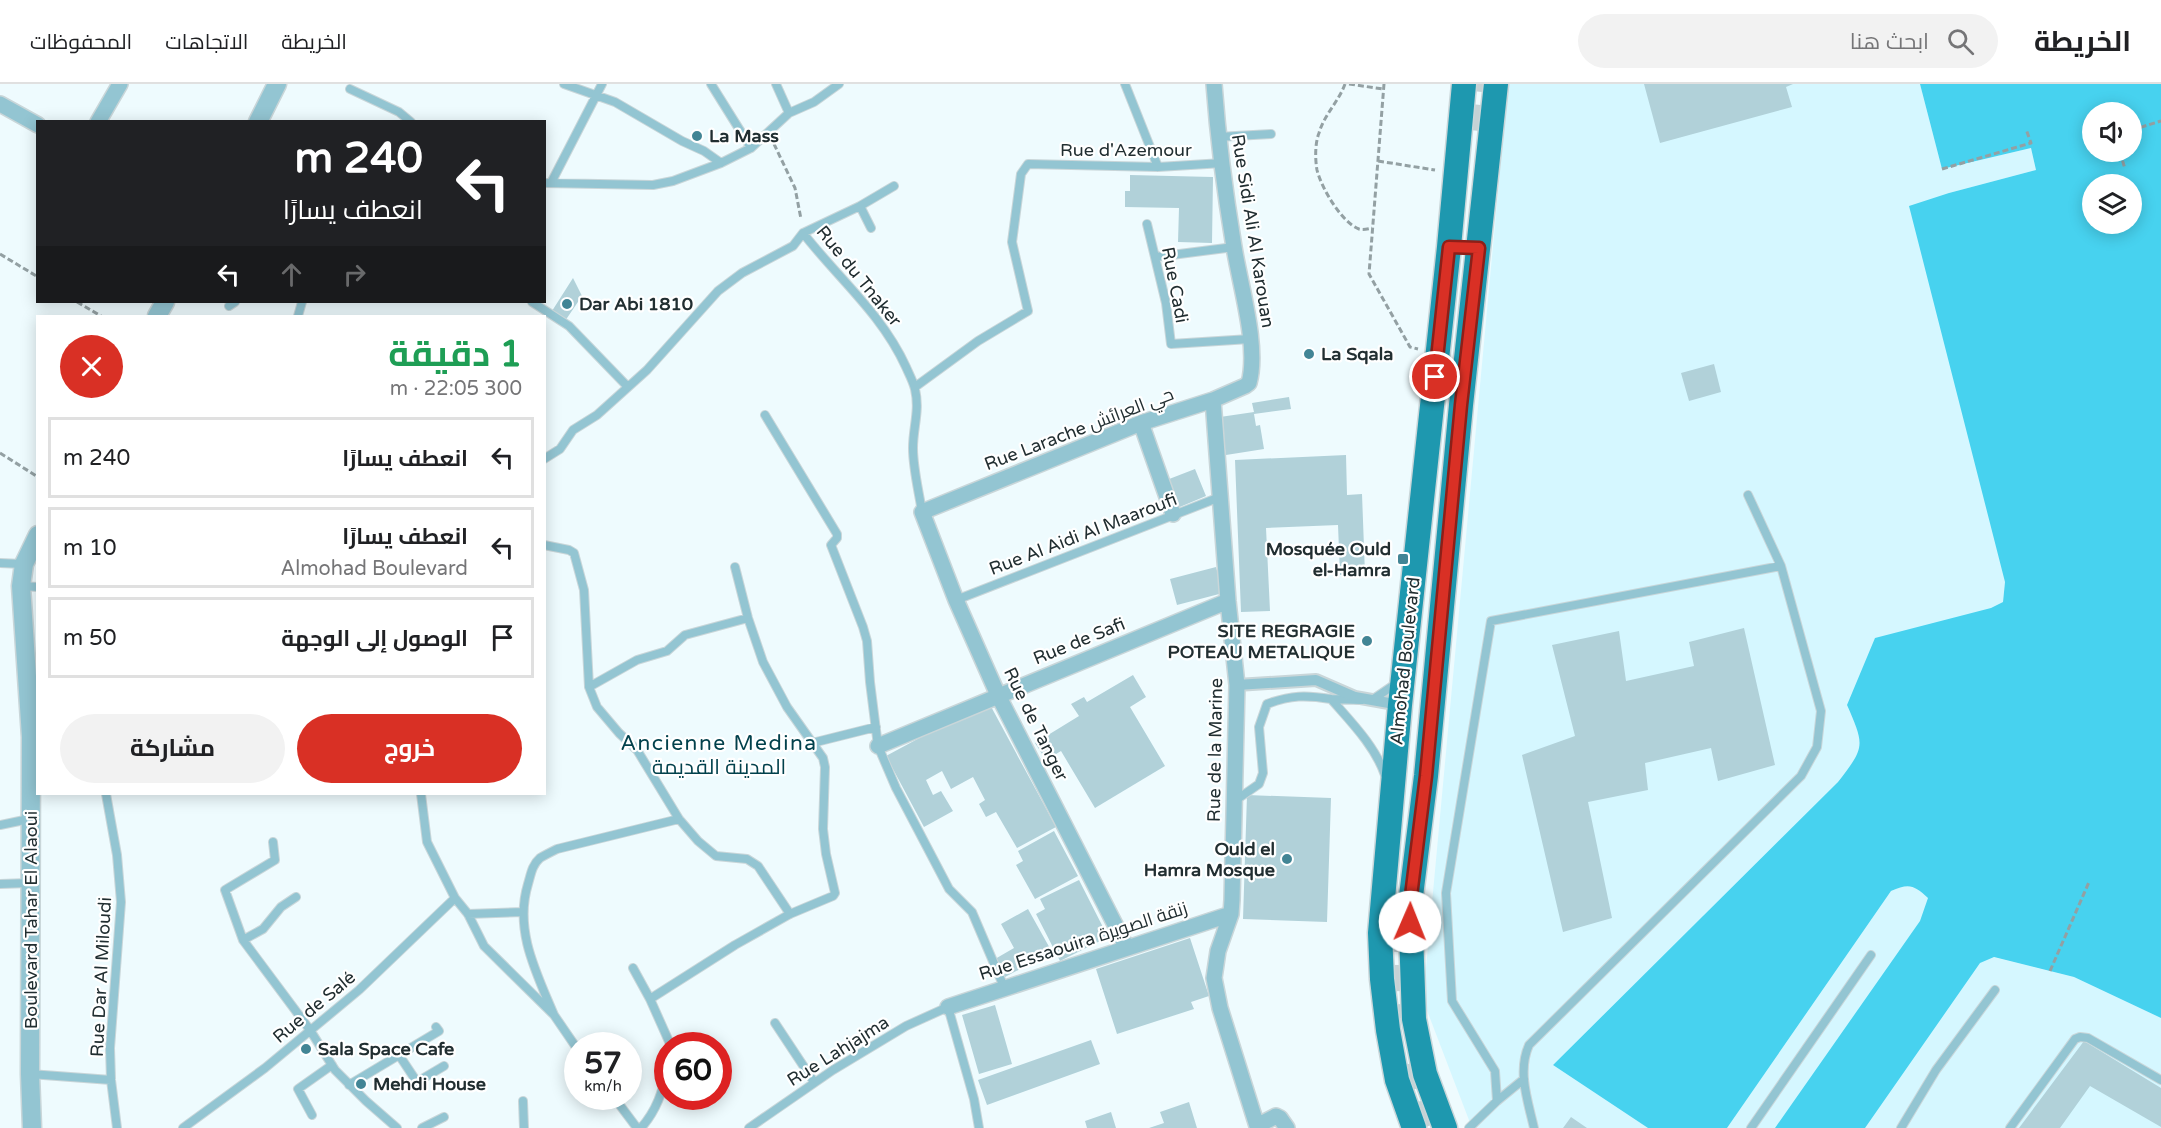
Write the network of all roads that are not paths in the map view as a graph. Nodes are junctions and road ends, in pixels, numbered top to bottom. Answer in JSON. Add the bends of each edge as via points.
{"nodes":[{"id":1,"x":120,"y":84,"type":"edge"},
{"id":2,"x":277,"y":84,"type":"edge"},
{"id":3,"x":564,"y":84,"type":"edge"},
{"id":4,"x":602,"y":84,"type":"edge"},
{"id":5,"x":711,"y":84,"type":"edge"},
{"id":6,"x":776,"y":84,"type":"edge"},
{"id":7,"x":839,"y":84,"type":"edge"},
{"id":8,"x":1125,"y":84,"type":"edge"},
{"id":9,"x":1214,"y":84,"type":"edge"},
{"id":10,"x":1464,"y":84,"type":"edge"},
{"id":11,"x":1496,"y":84,"type":"edge"},
{"id":12,"x":350,"y":89,"type":"dead end"},
{"id":13,"x":597,"y":97,"type":"junction"},
{"id":14,"x":0,"y":104,"type":"edge"},
{"id":15,"x":789,"y":113,"type":"junction"},
{"id":16,"x":99,"y":120,"type":"edge"},
{"id":17,"x":259,"y":120,"type":"edge"},
{"id":18,"x":409,"y":120,"type":"edge"},
{"id":19,"x":36,"y":124,"type":"edge"},
{"id":20,"x":1271,"y":134,"type":"dead end"},
{"id":21,"x":1218,"y":137,"type":"junction"},
{"id":22,"x":751,"y":148,"type":"junction"},
{"id":23,"x":721,"y":163,"type":"junction"},
{"id":24,"x":1223,"y":163,"type":"junction"},
{"id":25,"x":1158,"y":167,"type":"junction"},
{"id":26,"x":548,"y":182,"type":"edge"},
{"id":27,"x":894,"y":186,"type":"dead end"},
{"id":28,"x":860,"y":206,"type":"junction"},
{"id":29,"x":1147,"y":224,"type":"dead end"},
{"id":30,"x":871,"y":228,"type":"dead end"},
{"id":31,"x":803,"y":232,"type":"junction"},
{"id":32,"x":1234,"y":247,"type":"junction"},
{"id":33,"x":1449,"y":247,"type":"junction"},
{"id":34,"x":1479,"y":248,"type":"junction"},
{"id":35,"x":1156,"y":257,"type":"junction"},
{"id":36,"x":534,"y":303,"type":"edge"},
{"id":37,"x":1250,"y":339,"type":"junction"},
{"id":38,"x":1249,"y":383,"type":"joint"},
{"id":39,"x":627,"y":387,"type":"junction"},
{"id":40,"x":915,"y":387,"type":"junction"},
{"id":41,"x":1214,"y":400,"type":"junction"},
{"id":42,"x":765,"y":415,"type":"dead end"},
{"id":43,"x":1141,"y":423,"type":"junction"},
{"id":44,"x":546,"y":458,"type":"edge"},
{"id":45,"x":1748,"y":495,"type":"dead end"},
{"id":46,"x":1221,"y":497,"type":"junction"},
{"id":47,"x":922,"y":512,"type":"junction"},
{"id":48,"x":1173,"y":514,"type":"junction"},
{"id":49,"x":36,"y":539,"type":"edge"},
{"id":50,"x":546,"y":544,"type":"edge"},
{"id":51,"x":0,"y":563,"type":"edge"},
{"id":52,"x":24,"y":564,"type":"junction"},
{"id":53,"x":1781,"y":566,"type":"junction"},
{"id":54,"x":735,"y":567,"type":"dead end"},
{"id":55,"x":29,"y":587,"type":"edge"},
{"id":56,"x":956,"y":600,"type":"junction"},
{"id":57,"x":1228,"y":601,"type":"junction"},
{"id":58,"x":748,"y":618,"type":"junction"},
{"id":59,"x":1403,"y":678,"type":"junction"},
{"id":60,"x":1237,"y":685,"type":"junction"},
{"id":61,"x":589,"y":687,"type":"junction"},
{"id":62,"x":998,"y":695,"type":"junction"},
{"id":63,"x":1331,"y":699,"type":"junction"},
{"id":64,"x":1372,"y":700,"type":"junction"},
{"id":65,"x":1400,"y":705,"type":"junction"},
{"id":66,"x":876,"y":727,"type":"junction"},
{"id":67,"x":34,"y":737,"type":"edge"},
{"id":68,"x":812,"y":743,"type":"junction"},
{"id":69,"x":878,"y":746,"type":"junction"},
{"id":70,"x":106,"y":795,"type":"edge"},
{"id":71,"x":421,"y":795,"type":"edge"},
{"id":72,"x":1393,"y":797,"type":"junction"},
{"id":73,"x":1234,"y":801,"type":"junction"},
{"id":74,"x":31,"y":819,"type":"junction"},
{"id":75,"x":680,"y":819,"type":"junction"},
{"id":76,"x":0,"y":825,"type":"edge"},
{"id":77,"x":273,"y":842,"type":"dead end"},
{"id":78,"x":31,"y":882,"type":"junction"},
{"id":79,"x":0,"y":884,"type":"edge"},
{"id":80,"x":297,"y":897,"type":"dead end"},
{"id":81,"x":455,"y":898,"type":"junction"},
{"id":82,"x":523,"y":912,"type":"junction"},
{"id":83,"x":468,"y":914,"type":"junction"},
{"id":84,"x":790,"y":914,"type":"junction"},
{"id":85,"x":1231,"y":914,"type":"junction"},
{"id":86,"x":243,"y":940,"type":"junction"},
{"id":87,"x":1127,"y":948,"type":"junction"},
{"id":88,"x":1870,"y":955,"type":"dead end"},
{"id":89,"x":633,"y":968,"type":"dead end"},
{"id":90,"x":1004,"y":987,"type":"junction"},
{"id":91,"x":1995,"y":990,"type":"dead end"},
{"id":92,"x":650,"y":999,"type":"junction"},
{"id":93,"x":948,"y":1007,"type":"junction"},
{"id":94,"x":554,"y":1015,"type":"junction"},
{"id":95,"x":775,"y":1023,"type":"dead end"},
{"id":96,"x":436,"y":1027,"type":"dead end"},
{"id":97,"x":310,"y":1030,"type":"junction"},
{"id":98,"x":566,"y":1032,"type":"edge"},
{"id":99,"x":665,"y":1032,"type":"edge"},
{"id":100,"x":399,"y":1055,"type":"junction"},
{"id":101,"x":332,"y":1065,"type":"junction"},
{"id":102,"x":444,"y":1066,"type":"dead end"},
{"id":103,"x":30,"y":1074,"type":"junction"},
{"id":104,"x":1524,"y":1079,"type":"junction"},
{"id":105,"x":111,"y":1080,"type":"junction"},
{"id":106,"x":2161,"y":1080,"type":"edge"},
{"id":107,"x":814,"y":1082,"type":"junction"},
{"id":108,"x":349,"y":1085,"type":"junction"},
{"id":109,"x":523,"y":1101,"type":"dead end"},
{"id":110,"x":1497,"y":1101,"type":"junction"},
{"id":111,"x":624,"y":1110,"type":"edge"},
{"id":112,"x":655,"y":1110,"type":"edge"},
{"id":113,"x":312,"y":1115,"type":"dead end"},
{"id":114,"x":444,"y":1117,"type":"dead end"},
{"id":115,"x":1283,"y":1122,"type":"edge"},
{"id":116,"x":1255,"y":1127,"type":"edge"},
{"id":117,"x":32,"y":1128,"type":"edge"},
{"id":118,"x":117,"y":1128,"type":"edge"},
{"id":119,"x":183,"y":1128,"type":"edge"},
{"id":120,"x":397,"y":1128,"type":"edge"},
{"id":121,"x":422,"y":1128,"type":"edge"},
{"id":122,"x":524,"y":1128,"type":"edge"},
{"id":123,"x":639,"y":1128,"type":"edge"},
{"id":124,"x":749,"y":1128,"type":"edge"},
{"id":125,"x":980,"y":1128,"type":"edge"},
{"id":126,"x":1414,"y":1128,"type":"edge"},
{"id":127,"x":1445,"y":1128,"type":"edge"},
{"id":128,"x":1469,"y":1128,"type":"edge"},
{"id":129,"x":1534,"y":1128,"type":"edge"},
{"id":130,"x":1751,"y":1128,"type":"edge"},
{"id":131,"x":1901,"y":1128,"type":"edge"},
{"id":132,"x":2010,"y":1128,"type":"edge"}],
"edges":[{"from":1,"to":16,"type":"street"},
{"from":2,"to":17,"type":"street"},
{"from":3,"to":13,"type":"lane"},
{"from":4,"to":13,"type":"lane"},
{"from":5,"to":22,"type":"lane"},
{"from":6,"to":15,"type":"lane"},
{"from":7,"to":15,"type":"lane","via":[[814,102]]},
{"from":8,"to":25,"type":"lane"},
{"from":9,"to":21,"type":"street","name":"Rue Sidi Ali Al Karouan"},
{"from":10,"to":33,"type":"main road","name":"Almohad Boulevard"},
{"from":11,"to":34,"type":"main road","name":"Almohad Boulevard"},
{"from":12,"to":18,"type":"lane"},
{"from":13,"to":23,"type":"lane","via":[[615,102]]},
{"from":13,"to":26,"type":"lane"},
{"from":14,"to":19,"type":"street"},
{"from":15,"to":22,"type":"lane"},
{"from":20,"to":21,"type":"lane"},
{"from":21,"to":24,"type":"street","name":"Rue Sidi Ali Al Karouan"},
{"from":22,"to":23,"type":"lane"},
{"from":23,"to":26,"type":"lane","via":[[673,182],[653,185]]},
{"from":24,"to":25,"type":"lane","name":"Rue d'Azemour"},
{"from":24,"to":32,"type":"street","name":"Rue Sidi Ali Al Karouan"},
{"from":25,"to":40,"type":"lane","name":"Rue d'Azemour","via":[[1028,164],[1021,174],[1012,232],[1028,311],[978,341]]},
{"from":27,"to":28,"type":"lane"},
{"from":28,"to":30,"type":"lane"},
{"from":28,"to":31,"type":"lane"},
{"from":29,"to":35,"type":"lane","name":"Rue Cadi"},
{"from":31,"to":39,"type":"lane","via":[[793,246],[742,273],[718,291]]},
{"from":31,"to":40,"type":"lane","name":"Rue du Tnaker","via":[[885,328]]},
{"from":32,"to":35,"type":"lane"},
{"from":32,"to":37,"type":"street","name":"Rue Sidi Ali Al Karouan"},
{"from":33,"to":34,"type":"main road"},
{"from":33,"to":59,"type":"main road","name":"Almohad Boulevard"},
{"from":34,"to":127,"type":"main road","name":"Almohad Boulevard","via":[[1410,904],[1414,1018],[1425,1074]]},
{"from":35,"to":37,"type":"lane","name":"Rue Cadi","via":[[1171,344]]},
{"from":36,"to":39,"type":"lane","via":[[569,326]]},
{"from":37,"to":38,"type":"street","name":"Rue Sidi Ali Al Karouan"},
{"from":38,"to":41,"type":"street","name":"Rue Larache حي العرائش"},
{"from":39,"to":44,"type":"lane","via":[[597,415],[573,430],[560,449]]},
{"from":40,"to":47,"type":"lane","name":"Rue du Tnaker","via":[[918,409],[913,449]]},
{"from":41,"to":43,"type":"street","name":"Rue Larache حي العرائش"},
{"from":41,"to":46,"type":"street","name":"Rue de la Marine"},
{"from":42,"to":66,"type":"lane","via":[[837,534],[831,546],[867,642]]},
{"from":43,"to":47,"type":"street","name":"Rue Larache حي العرائش"},
{"from":43,"to":48,"type":"street"},
{"from":45,"to":53,"type":"lane"},
{"from":46,"to":48,"type":"lane","name":"Rue Al Aidi Al Maaroufi"},
{"from":46,"to":57,"type":"street","name":"Rue de la Marine"},
{"from":47,"to":56,"type":"street","name":"Rue de Tanger"},
{"from":48,"to":56,"type":"lane","name":"Rue Al Aidi Al Maaroufi"},
{"from":49,"to":52,"type":"street","name":"Boulevard Tahar El Alaoui"},
{"from":50,"to":61,"type":"lane","via":[[574,553],[584,590]]},
{"from":51,"to":52,"type":"lane"},
{"from":52,"to":55,"type":"street","name":"Boulevard Tahar El Alaoui"},
{"from":53,"to":104,"type":"lane","via":[[1821,711],[1817,747],[1801,776],[1529,1045],[1524,1057]]},
{"from":53,"to":110,"type":"lane","via":[[1491,621],[1446,893],[1452,1001],[1495,1071]]},
{"from":54,"to":58,"type":"lane"},
{"from":55,"to":67,"type":"street","name":"Boulevard Tahar El Alaoui"},
{"from":56,"to":62,"type":"street","name":"Rue de Tanger"},
{"from":57,"to":60,"type":"street","name":"Rue de la Marine"},
{"from":57,"to":62,"type":"street","name":"Rue de Safi"},
{"from":58,"to":61,"type":"lane","via":[[685,635],[667,651],[637,660]]},
{"from":58,"to":68,"type":"lane","via":[[763,662]]},
{"from":59,"to":64,"type":"lane"},
{"from":59,"to":65,"type":"main road","name":"Almohad Boulevard"},
{"from":60,"to":64,"type":"street","via":[[1316,680]]},
{"from":60,"to":73,"type":"street","name":"Rue de la Marine"},
{"from":61,"to":75,"type":"lane","via":[[597,707],[637,750]]},
{"from":62,"to":69,"type":"street","name":"Rue de Safi"},
{"from":62,"to":87,"type":"street","name":"Rue de Tanger"},
{"from":63,"to":64,"type":"lane"},
{"from":63,"to":72,"type":"lane","via":[[1360,732],[1382,767]]},
{"from":63,"to":73,"type":"lane","via":[[1306,695],[1267,704],[1259,727],[1263,773],[1258,784]]},
{"from":64,"to":65,"type":"street"},
{"from":65,"to":72,"type":"main road","name":"Almohad Boulevard"},
{"from":66,"to":68,"type":"lane"},
{"from":66,"to":69,"type":"lane"},
{"from":67,"to":74,"type":"street","name":"Boulevard Tahar El Alaoui"},
{"from":68,"to":84,"type":"lane","via":[[825,767],[823,829],[835,893]]},
{"from":69,"to":90,"type":"lane","via":[[949,889],[972,912]]},
{"from":70,"to":105,"type":"lane","name":"Rue Dar Al Miloudi","via":[[122,902]]},
{"from":71,"to":81,"type":"lane","via":[[427,842]]},
{"from":72,"to":126,"type":"main road","name":"Almohad Boulevard","via":[[1380,933],[1382,979],[1397,1080]]},
{"from":73,"to":85,"type":"street","name":"Rue de la Marine"},
{"from":74,"to":76,"type":"lane"},
{"from":74,"to":78,"type":"street","name":"Boulevard Tahar El Alaoui"},
{"from":75,"to":82,"type":"lane","via":[[557,849],[541,857],[534,866]]},
{"from":75,"to":84,"type":"lane","via":[[716,856],[752,861]]},
{"from":77,"to":86,"type":"lane","via":[[275,860],[225,890]]},
{"from":78,"to":79,"type":"lane"},
{"from":78,"to":103,"type":"street","name":"Boulevard Tahar El Alaoui"},
{"from":80,"to":86,"type":"lane","via":[[281,907],[263,929]]},
{"from":81,"to":83,"type":"lane"},
{"from":81,"to":97,"type":"lane","name":"Rue de Salé"},
{"from":82,"to":83,"type":"lane"},
{"from":82,"to":94,"type":"lane","via":[[531,959]]},
{"from":83,"to":94,"type":"lane","via":[[484,946]]},
{"from":84,"to":92,"type":"lane"},
{"from":85,"to":87,"type":"street","name":"Rue Essaouira زنقة الصويرة"},
{"from":85,"to":116,"type":"street","name":"Rue de la Marine","via":[[1218,951],[1214,978]]},
{"from":86,"to":97,"type":"lane"},
{"from":87,"to":90,"type":"street","name":"Rue Essaouira زنقة الصويرة"},
{"from":88,"to":130,"type":"lane"},
{"from":89,"to":92,"type":"lane"},
{"from":90,"to":93,"type":"street","name":"Rue Essaouira زنقة الصويرة"},
{"from":91,"to":131,"type":"lane","via":[[1936,1070]]},
{"from":92,"to":99,"type":"lane"},
{"from":93,"to":107,"type":"lane","name":"Rue Lahjajma","via":[[906,1026]]},
{"from":93,"to":125,"type":"lane"},
{"from":94,"to":98,"type":"lane"},
{"from":95,"to":107,"type":"lane"},
{"from":96,"to":100,"type":"lane","via":[[439,1031]]},
{"from":97,"to":101,"type":"lane"},
{"from":97,"to":119,"type":"lane","name":"Rue de Salé"},
{"from":100,"to":102,"type":"lane","via":[[417,1082]]},
{"from":100,"to":108,"type":"lane"},
{"from":101,"to":108,"type":"lane"},
{"from":101,"to":113,"type":"lane","via":[[298,1089]]},
{"from":103,"to":105,"type":"lane"},
{"from":103,"to":117,"type":"street","name":"Boulevard Tahar El Alaoui"},
{"from":104,"to":110,"type":"lane"},
{"from":104,"to":129,"type":"lane"},
{"from":105,"to":118,"type":"lane","name":"Rue Dar Al Miloudi"},
{"from":106,"to":132,"type":"lane","via":[[2080,1037]]},
{"from":107,"to":124,"type":"lane","name":"Rue Lahjajma"},
{"from":108,"to":120,"type":"lane"},
{"from":109,"to":122,"type":"lane"},
{"from":110,"to":128,"type":"lane"},
{"from":111,"to":123,"type":"lane"},
{"from":112,"to":123,"type":"lane"},
{"from":114,"to":121,"type":"lane"},
{"from":115,"to":116,"type":"street","name":"Rue de la Marine","via":[[1274,1117]]}]}
